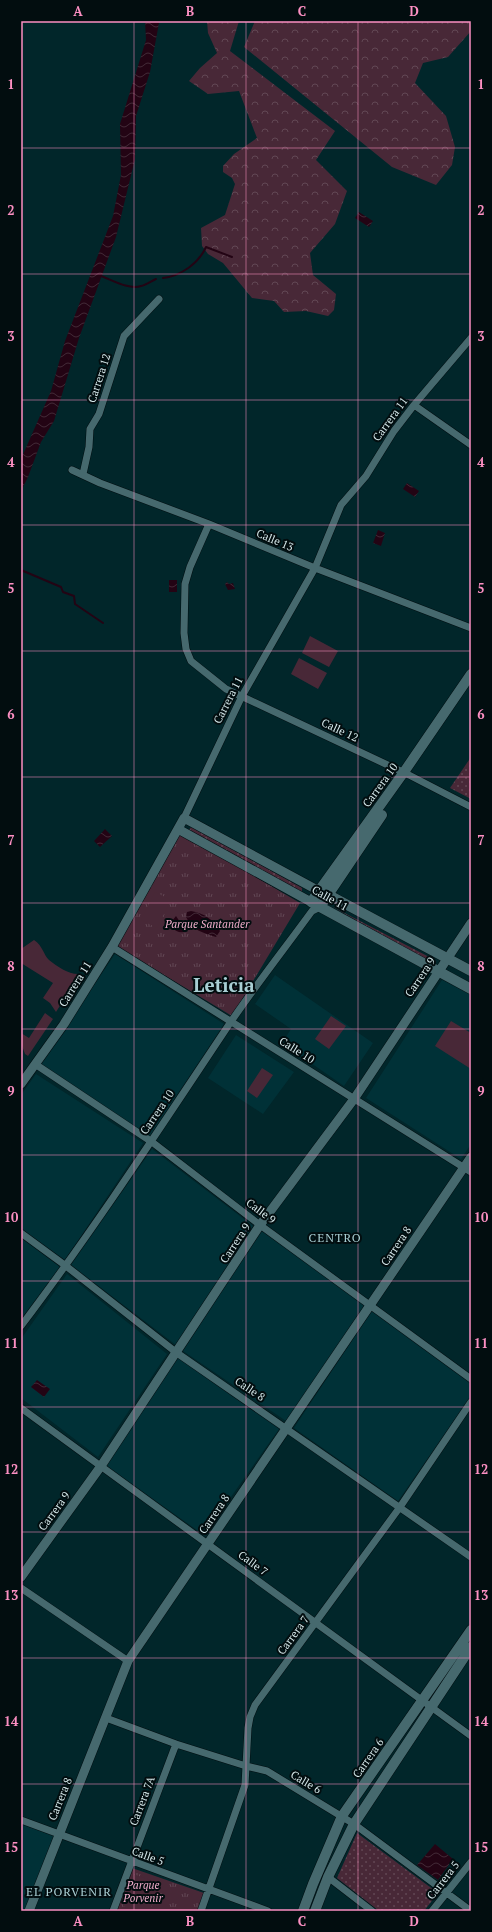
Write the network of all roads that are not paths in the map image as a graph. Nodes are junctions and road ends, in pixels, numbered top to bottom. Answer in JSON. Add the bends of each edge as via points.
{"nodes":[{"id":1,"x":159,"y":299,"type":"dead end"},
{"id":2,"x":471,"y":338,"type":"edge"},
{"id":3,"x":414,"y":405,"type":"junction"},
{"id":4,"x":471,"y":445,"type":"edge"},
{"id":5,"x":72,"y":470,"type":"dead end"},
{"id":6,"x":82,"y":474,"type":"junction"},
{"id":7,"x":209,"y":524,"type":"junction"},
{"id":8,"x":315,"y":568,"type":"junction"},
{"id":9,"x":471,"y":628,"type":"edge"},
{"id":10,"x":471,"y":674,"type":"edge"},
{"id":11,"x":471,"y":684,"type":"edge"},
{"id":12,"x":242,"y":696,"type":"junction"},
{"id":13,"x":406,"y":774,"type":"junction"},
{"id":14,"x":471,"y":807,"type":"edge"},
{"id":15,"x":184,"y":818,"type":"junction"},
{"id":16,"x":178,"y":829,"type":"junction"},
{"id":17,"x":323,"y":893,"type":"junction"},
{"id":18,"x":314,"y":906,"type":"junction"},
{"id":19,"x":471,"y":923,"type":"edge"},
{"id":20,"x":112,"y":947,"type":"junction"},
{"id":21,"x":448,"y":958,"type":"junction"},
{"id":22,"x":471,"y":971,"type":"edge"},
{"id":23,"x":438,"y":972,"type":"junction"},
{"id":24,"x":471,"y":989,"type":"edge"},
{"id":25,"x":231,"y":1022,"type":"junction"},
{"id":26,"x":34,"y":1064,"type":"junction"},
{"id":27,"x":21,"y":1084,"type":"edge"},
{"id":28,"x":354,"y":1099,"type":"junction"},
{"id":29,"x":152,"y":1142,"type":"junction"},
{"id":30,"x":471,"y":1157,"type":"edge"},
{"id":31,"x":468,"y":1170,"type":"edge"},
{"id":32,"x":260,"y":1225,"type":"junction"},
{"id":33,"x":21,"y":1233,"type":"edge"},
{"id":34,"x":66,"y":1266,"type":"junction"},
{"id":35,"x":371,"y":1305,"type":"junction"},
{"id":36,"x":21,"y":1326,"type":"edge"},
{"id":37,"x":177,"y":1353,"type":"junction"},
{"id":38,"x":471,"y":1379,"type":"edge"},
{"id":39,"x":471,"y":1402,"type":"edge"},
{"id":40,"x":21,"y":1408,"type":"edge"},
{"id":41,"x":287,"y":1428,"type":"junction"},
{"id":42,"x":101,"y":1466,"type":"junction"},
{"id":43,"x":400,"y":1507,"type":"junction"},
{"id":44,"x":208,"y":1544,"type":"junction"},
{"id":45,"x":471,"y":1557,"type":"edge"},
{"id":46,"x":21,"y":1577,"type":"edge"},
{"id":47,"x":21,"y":1588,"type":"edge"},
{"id":48,"x":315,"y":1623,"type":"junction"},
{"id":49,"x":471,"y":1630,"type":"edge"},
{"id":50,"x":471,"y":1647,"type":"edge"},
{"id":51,"x":128,"y":1661,"type":"junction"},
{"id":52,"x":422,"y":1701,"type":"junction"},
{"id":53,"x":431,"y":1707,"type":"junction"},
{"id":54,"x":106,"y":1718,"type":"junction"},
{"id":55,"x":471,"y":1736,"type":"edge"},
{"id":56,"x":176,"y":1744,"type":"junction"},
{"id":57,"x":246,"y":1766,"type":"junction"},
{"id":58,"x":342,"y":1816,"type":"junction"},
{"id":59,"x":21,"y":1820,"type":"edge"},
{"id":60,"x":354,"y":1824,"type":"junction"},
{"id":61,"x":59,"y":1835,"type":"junction"},
{"id":62,"x":131,"y":1862,"type":"junction"},
{"id":63,"x":471,"y":1862,"type":"edge"},
{"id":64,"x":328,"y":1877,"type":"junction"},
{"id":65,"x":209,"y":1889,"type":"junction"},
{"id":66,"x":446,"y":1892,"type":"junction"},
{"id":67,"x":29,"y":1911,"type":"edge"},
{"id":68,"x":113,"y":1911,"type":"edge"},
{"id":69,"x":201,"y":1911,"type":"edge"},
{"id":70,"x":268,"y":1911,"type":"edge"},
{"id":71,"x":304,"y":1911,"type":"edge"},
{"id":72,"x":315,"y":1911,"type":"edge"},
{"id":73,"x":372,"y":1911,"type":"edge"},
{"id":74,"x":432,"y":1911,"type":"edge"},
{"id":75,"x":471,"y":1911,"type":"edge"}],
"edges":[{"from":1,"to":6,"type":"street","name":"Carrera 12","via":[[124,336],[99,414],[91,425],[89,447]]},
{"from":2,"to":3,"type":"street","name":"Carrera 11"},
{"from":3,"to":4,"type":"street"},
{"from":3,"to":8,"type":"street","name":"Carrera 11","via":[[394,431],[366,476],[341,505]]},
{"from":5,"to":6,"type":"street","name":"Calle 13"},
{"from":6,"to":7,"type":"street","name":"Calle 13"},
{"from":7,"to":8,"type":"street","name":"Calle 13"},
{"from":7,"to":12,"type":"street","name":"Calle 12","via":[[190,566],[185,584],[186,649],[191,661],[201,671],[226,690]]},
{"from":8,"to":9,"type":"street","name":"Calle 13"},
{"from":8,"to":12,"type":"street","name":"Carrera 11"},
{"from":10,"to":13,"type":"main road","name":"Carrera 10"},
{"from":11,"to":13,"type":"main road","name":"Carrera 10"},
{"from":12,"to":13,"type":"street","name":"Calle 12"},
{"from":12,"to":15,"type":"street","name":"Carrera 11"},
{"from":13,"to":14,"type":"street","name":"Calle 12"},
{"from":13,"to":17,"type":"main road","name":"Carrera 10"},
{"from":15,"to":16,"type":"street","name":"Carrera 11"},
{"from":15,"to":17,"type":"street","name":"Calle 11"},
{"from":16,"to":18,"type":"street","name":"Calle 11"},
{"from":16,"to":20,"type":"street","name":"Carrera 11"},
{"from":17,"to":18,"type":"main road","name":"Carrera 10"},
{"from":17,"to":21,"type":"main road","name":"Calle 11"},
{"from":18,"to":23,"type":"main road","name":"Calle 11"},
{"from":18,"to":25,"type":"street","name":"Carrera 10"},
{"from":19,"to":21,"type":"street","name":"Carrera 9"},
{"from":20,"to":25,"type":"street","name":"Calle 10"},
{"from":20,"to":26,"type":"street","name":"Carrera 11","via":[[64,1024]]},
{"from":21,"to":22,"type":"main road","name":"Calle 11"},
{"from":21,"to":23,"type":"street","name":"Carrera 9"},
{"from":23,"to":24,"type":"main road","name":"Calle 11"},
{"from":23,"to":28,"type":"street","name":"Carrera 9"},
{"from":25,"to":28,"type":"street","name":"Calle 10"},
{"from":25,"to":29,"type":"street","name":"Carrera 10"},
{"from":26,"to":27,"type":"street","name":"Carrera 11"},
{"from":26,"to":29,"type":"street","name":"Calle 9"},
{"from":28,"to":31,"type":"street","name":"Calle 10"},
{"from":28,"to":32,"type":"street","name":"Carrera 9"},
{"from":29,"to":32,"type":"street","name":"Calle 9"},
{"from":29,"to":34,"type":"street","name":"Carrera 10"},
{"from":30,"to":31,"type":"street","name":"Carrera 8"},
{"from":31,"to":35,"type":"street","name":"Carrera 8"},
{"from":32,"to":35,"type":"street","name":"Calle 9"},
{"from":32,"to":37,"type":"street","name":"Carrera 9"},
{"from":33,"to":34,"type":"street","name":"Calle 8"},
{"from":34,"to":36,"type":"street","name":"Carrera 10"},
{"from":34,"to":37,"type":"street","name":"Calle 8"},
{"from":35,"to":38,"type":"street","name":"Calle 9"},
{"from":35,"to":41,"type":"street","name":"Carrera 8"},
{"from":37,"to":41,"type":"street","name":"Calle 8"},
{"from":37,"to":42,"type":"street","name":"Carrera 9"},
{"from":39,"to":43,"type":"street","name":"Carrera 7"},
{"from":40,"to":42,"type":"street","name":"Calle 7"},
{"from":41,"to":43,"type":"street","name":"Calle 8"},
{"from":41,"to":44,"type":"street","name":"Carrera 8"},
{"from":42,"to":44,"type":"street","name":"Calle 7"},
{"from":42,"to":46,"type":"street","name":"Carrera 9"},
{"from":43,"to":45,"type":"street","name":"Calle 8"},
{"from":43,"to":48,"type":"street","name":"Carrera 7"},
{"from":44,"to":48,"type":"street","name":"Calle 7"},
{"from":44,"to":51,"type":"street","name":"Carrera 8"},
{"from":47,"to":51,"type":"street"},
{"from":48,"to":52,"type":"street","name":"Calle 7"},
{"from":48,"to":57,"type":"street","name":"Carrera 7","via":[[250,1717]]},
{"from":49,"to":52,"type":"main road","name":"Carrera 6"},
{"from":50,"to":53,"type":"main road"},
{"from":51,"to":54,"type":"street","name":"Carrera 8"},
{"from":52,"to":53,"type":"street","name":"Calle 7"},
{"from":52,"to":58,"type":"main road","name":"Carrera 6"},
{"from":53,"to":55,"type":"street","name":"Calle 7"},
{"from":53,"to":60,"type":"main road"},
{"from":54,"to":56,"type":"street","name":"Calle 6"},
{"from":54,"to":61,"type":"street","name":"Carrera 8"},
{"from":56,"to":57,"type":"street","name":"Calle 6"},
{"from":56,"to":62,"type":"street","name":"Carrera 7A"},
{"from":57,"to":58,"type":"street","name":"Calle 6","via":[[267,1771]]},
{"from":57,"to":65,"type":"street","name":"Carrera 7","via":[[245,1785]]},
{"from":58,"to":60,"type":"street","name":"Calle 6"},
{"from":58,"to":71,"type":"main road","name":"Carrera 6"},
{"from":59,"to":61,"type":"street","name":"Calle 5"},
{"from":60,"to":64,"type":"main road"},
{"from":60,"to":66,"type":"street","name":"Calle 6"},
{"from":61,"to":62,"type":"street","name":"Calle 5"},
{"from":61,"to":67,"type":"street","name":"Carrera 8"},
{"from":62,"to":65,"type":"street","name":"Calle 5"},
{"from":62,"to":68,"type":"street","name":"Carrera 7A"},
{"from":63,"to":66,"type":"street","name":"Carrera 5"},
{"from":64,"to":72,"type":"main road"},
{"from":64,"to":73,"type":"street"},
{"from":65,"to":69,"type":"street","name":"Carrera 7"},
{"from":65,"to":70,"type":"street","name":"Calle 5"},
{"from":66,"to":74,"type":"street","name":"Carrera 5"},
{"from":66,"to":75,"type":"street","name":"Calle 6"}]}
